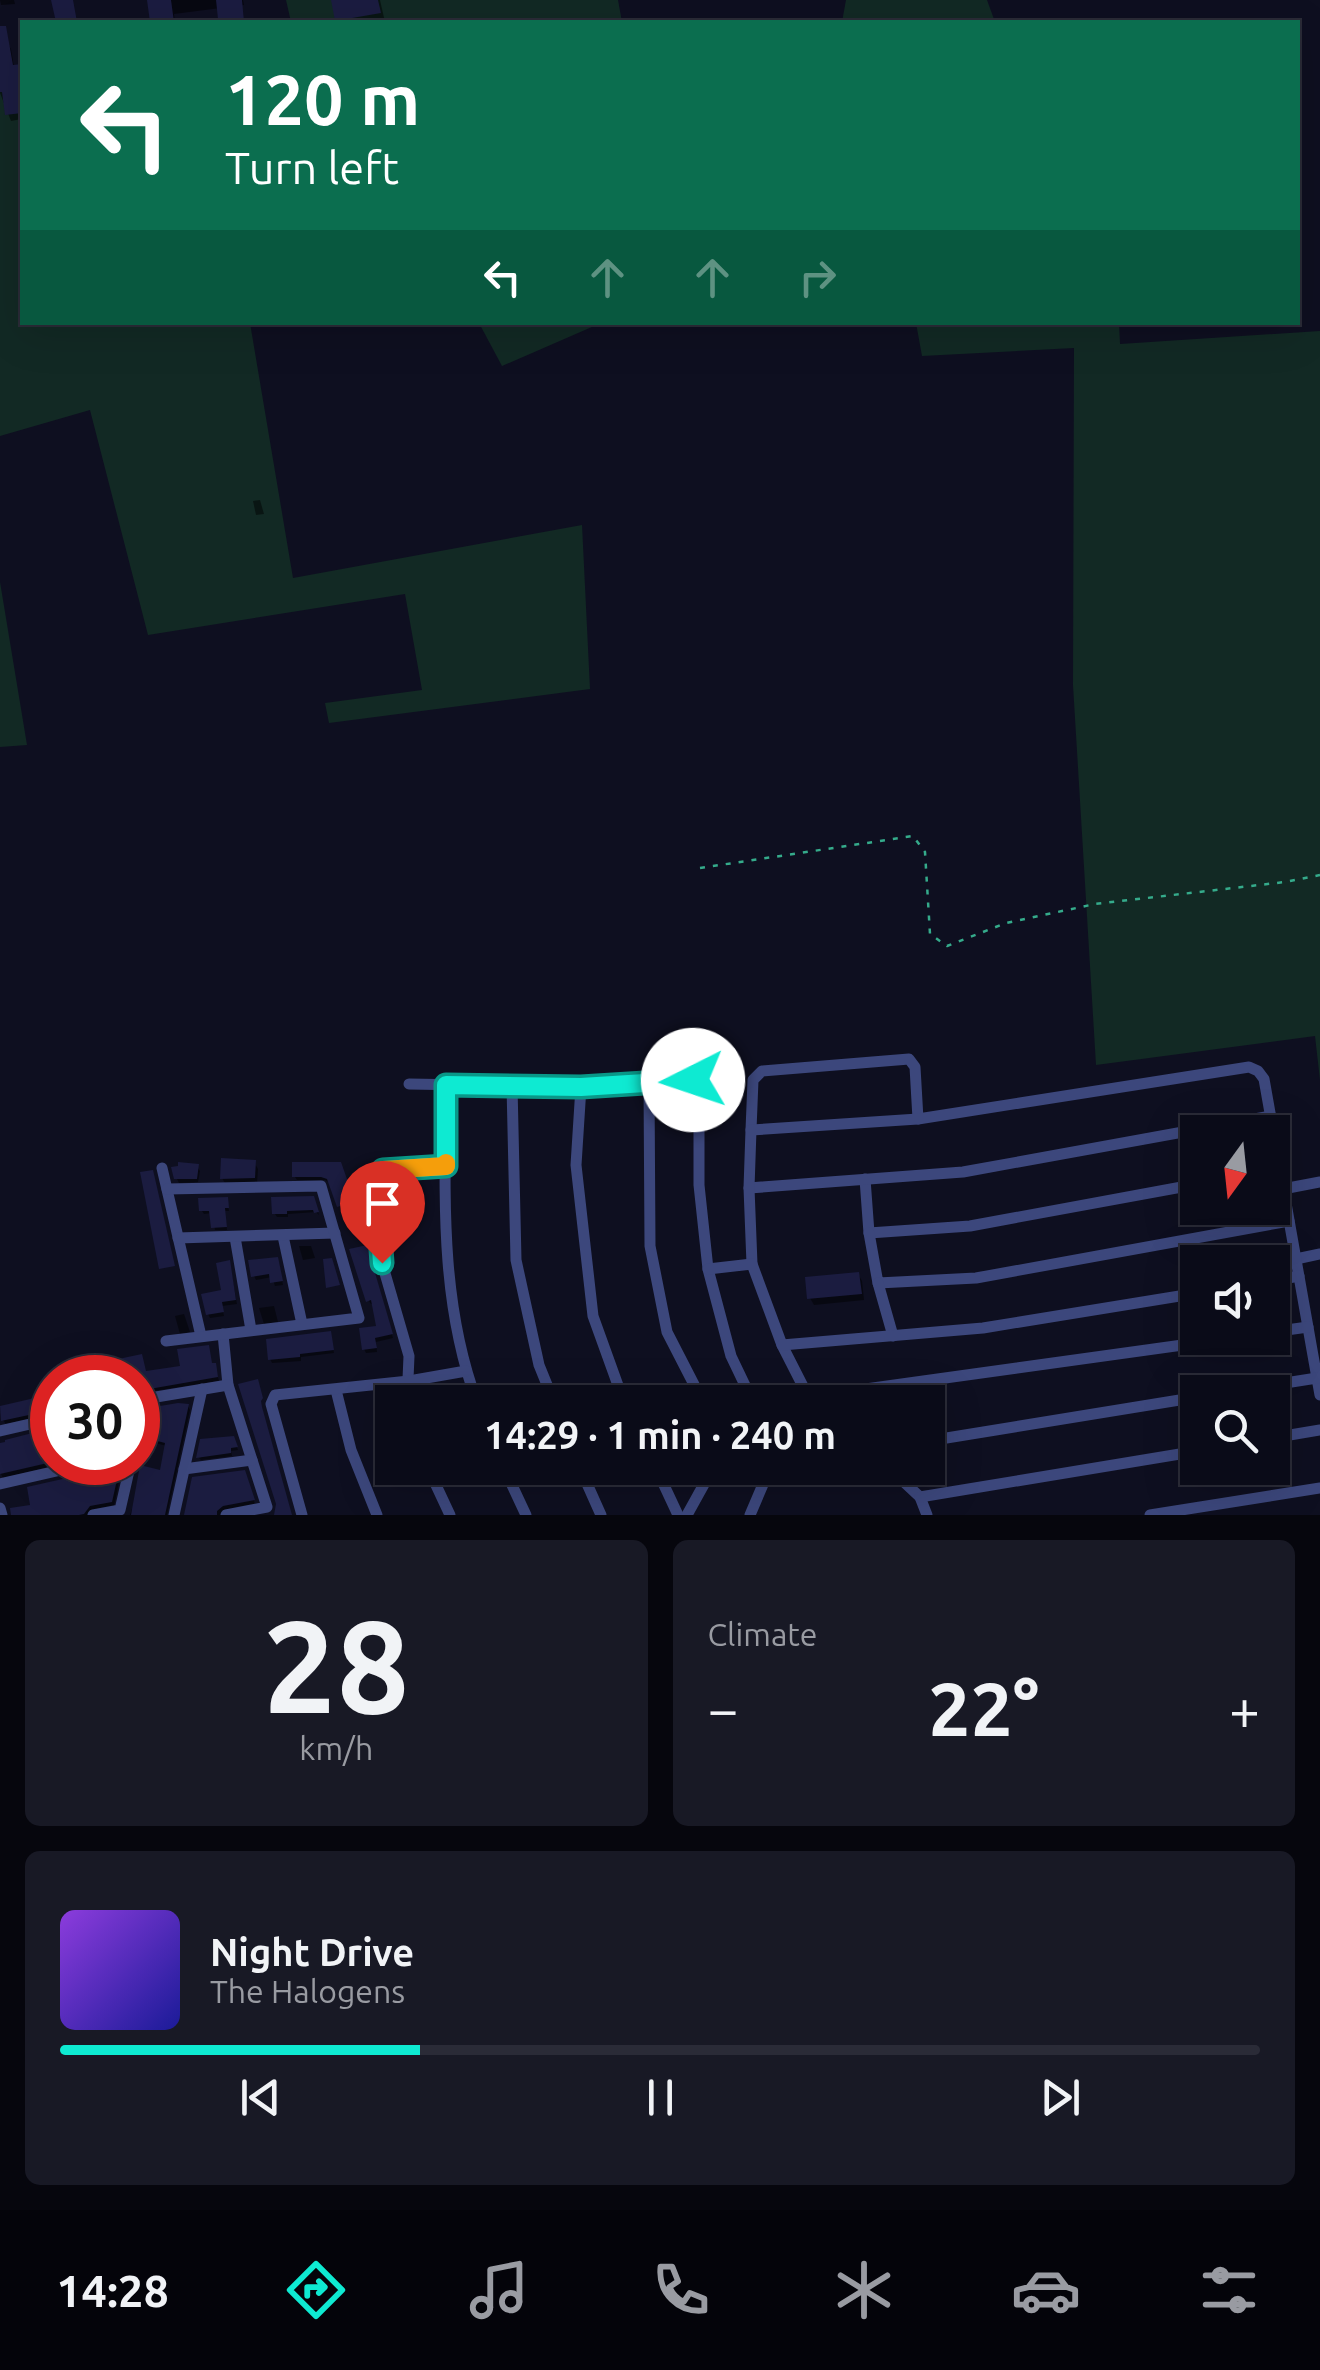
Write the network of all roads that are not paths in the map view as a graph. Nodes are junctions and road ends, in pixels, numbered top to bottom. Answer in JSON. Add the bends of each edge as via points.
{"nodes":[{"id":1,"x":649,"y":1083,"type":"junction"},
{"id":2,"x":410,"y":1084,"type":"dead end"},
{"id":3,"x":446,"y":1085,"type":"junction"},
{"id":4,"x":512,"y":1086,"type":"junction"},
{"id":5,"x":581,"y":1087,"type":"junction"},
{"id":6,"x":1271,"y":1115,"type":"edge"},
{"id":7,"x":918,"y":1119,"type":"junction"},
{"id":8,"x":751,"y":1130,"type":"junction"},
{"id":9,"x":1180,"y":1133,"type":"edge"},
{"id":10,"x":446,"y":1166,"type":"junction"},
{"id":11,"x":162,"y":1168,"type":"dead end"},
{"id":12,"x":865,"y":1179,"type":"junction"},
{"id":13,"x":1320,"y":1182,"type":"edge"},
{"id":14,"x":1180,"y":1187,"type":"edge"},
{"id":15,"x":167,"y":1188,"type":"junction"},
{"id":16,"x":748,"y":1188,"type":"junction"},
{"id":17,"x":1290,"y":1188,"type":"edge"},
{"id":18,"x":1272,"y":1225,"type":"edge"},
{"id":19,"x":1290,"y":1225,"type":"edge"},
{"id":20,"x":335,"y":1233,"type":"junction"},
{"id":21,"x":869,"y":1233,"type":"junction"},
{"id":22,"x":284,"y":1236,"type":"junction"},
{"id":23,"x":234,"y":1237,"type":"junction"},
{"id":24,"x":178,"y":1238,"type":"junction"},
{"id":25,"x":1320,"y":1254,"type":"edge"},
{"id":26,"x":1296,"y":1259,"type":"junction"},
{"id":27,"x":752,"y":1264,"type":"junction"},
{"id":28,"x":708,"y":1269,"type":"junction"},
{"id":29,"x":1299,"y":1276,"type":"junction"},
{"id":30,"x":1290,"y":1277,"type":"edge"},
{"id":31,"x":878,"y":1284,"type":"junction"},
{"id":32,"x":1180,"y":1296,"type":"edge"},
{"id":33,"x":302,"y":1324,"type":"junction"},
{"id":34,"x":1308,"y":1327,"type":"junction"},
{"id":35,"x":252,"y":1330,"type":"junction"},
{"id":36,"x":1290,"y":1330,"type":"edge"},
{"id":37,"x":223,"y":1334,"type":"junction"},
{"id":38,"x":201,"y":1336,"type":"junction"},
{"id":39,"x":893,"y":1336,"type":"junction"},
{"id":40,"x":166,"y":1340,"type":"dead end"},
{"id":41,"x":782,"y":1345,"type":"junction"},
{"id":42,"x":1180,"y":1346,"type":"edge"},
{"id":43,"x":466,"y":1371,"type":"junction"},
{"id":44,"x":1317,"y":1378,"type":"junction"},
{"id":45,"x":410,"y":1381,"type":"junction"},
{"id":46,"x":1290,"y":1382,"type":"edge"},
{"id":47,"x":228,"y":1385,"type":"junction"},
{"id":48,"x":409,"y":1385,"type":"edge"},
{"id":49,"x":471,"y":1385,"type":"edge"},
{"id":50,"x":547,"y":1385,"type":"edge"},
{"id":51,"x":618,"y":1385,"type":"edge"},
{"id":52,"x":694,"y":1385,"type":"edge"},
{"id":53,"x":746,"y":1385,"type":"edge"},
{"id":54,"x":802,"y":1385,"type":"edge"},
{"id":55,"x":912,"y":1385,"type":"edge"},
{"id":56,"x":202,"y":1389,"type":"junction"},
{"id":57,"x":336,"y":1390,"type":"junction"},
{"id":58,"x":160,"y":1396,"type":"edge"},
{"id":59,"x":1320,"y":1396,"type":"edge"},
{"id":60,"x":1180,"y":1400,"type":"edge"},
{"id":61,"x":30,"y":1424,"type":"edge"},
{"id":62,"x":1320,"y":1430,"type":"edge"},
{"id":63,"x":0,"y":1431,"type":"edge"},
{"id":64,"x":1290,"y":1435,"type":"edge"},
{"id":65,"x":945,"y":1437,"type":"edge"},
{"id":66,"x":1180,"y":1453,"type":"edge"},
{"id":67,"x":252,"y":1460,"type":"junction"},
{"id":68,"x":184,"y":1470,"type":"junction"},
{"id":69,"x":30,"y":1477,"type":"edge"},
{"id":70,"x":0,"y":1484,"type":"edge"},
{"id":71,"x":126,"y":1485,"type":"edge"},
{"id":72,"x":436,"y":1485,"type":"edge"},
{"id":73,"x":512,"y":1485,"type":"edge"},
{"id":74,"x":588,"y":1485,"type":"edge"},
{"id":75,"x":664,"y":1485,"type":"edge"},
{"id":76,"x":704,"y":1485,"type":"edge"},
{"id":77,"x":763,"y":1485,"type":"edge"},
{"id":78,"x":907,"y":1485,"type":"edge"},
{"id":79,"x":1320,"y":1488,"type":"edge"},
{"id":80,"x":920,"y":1497,"type":"junction"},
{"id":81,"x":93,"y":1515,"type":"edge"},
{"id":82,"x":174,"y":1515,"type":"edge"},
{"id":83,"x":226,"y":1515,"type":"edge"},
{"id":84,"x":302,"y":1515,"type":"edge"},
{"id":85,"x":377,"y":1515,"type":"edge"},
{"id":86,"x":450,"y":1515,"type":"edge"},
{"id":87,"x":526,"y":1515,"type":"edge"},
{"id":88,"x":602,"y":1515,"type":"edge"},
{"id":89,"x":678,"y":1515,"type":"edge"},
{"id":90,"x":687,"y":1515,"type":"edge"},
{"id":91,"x":750,"y":1515,"type":"edge"},
{"id":92,"x":927,"y":1515,"type":"edge"},
{"id":93,"x":1150,"y":1515,"type":"edge"}],
"edges":[{"from":1,"to":5,"type":"street"},
{"from":1,"to":28,"type":"street","via":[[693,1080],[698,1086],[698,1185]]},
{"from":1,"to":52,"type":"street","via":[[650,1246],[667,1332]]},
{"from":2,"to":3,"type":"street"},
{"from":3,"to":4,"type":"street"},
{"from":3,"to":10,"type":"street"},
{"from":4,"to":5,"type":"street"},
{"from":4,"to":50,"type":"street","via":[[516,1260]]},
{"from":5,"to":51,"type":"street","via":[[576,1165],[593,1316]]},
{"from":6,"to":7,"type":"street","via":[[1264,1080],[1249,1067]]},
{"from":7,"to":8,"type":"street"},
{"from":7,"to":8,"type":"street","via":[[909,1059],[762,1071],[753,1080]]},
{"from":8,"to":16,"type":"street"},
{"from":9,"to":12,"type":"street","via":[[963,1172]]},
{"from":10,"to":43,"type":"street","via":[[450,1298]]},
{"from":10,"to":45,"type":"street","via":[[383,1170],[376,1178],[382,1263]]},
{"from":11,"to":15,"type":"street"},
{"from":12,"to":16,"type":"street"},
{"from":12,"to":21,"type":"street"},
{"from":13,"to":17,"type":"street"},
{"from":14,"to":21,"type":"street","via":[[970,1226]]},
{"from":15,"to":20,"type":"street","via":[[321,1186]]},
{"from":15,"to":24,"type":"street"},
{"from":16,"to":27,"type":"street"},
{"from":18,"to":31,"type":"street","via":[[976,1278]]},
{"from":19,"to":26,"type":"street"},
{"from":20,"to":22,"type":"street"},
{"from":20,"to":33,"type":"street","via":[[359,1318]]},
{"from":21,"to":31,"type":"street"},
{"from":22,"to":23,"type":"street"},
{"from":22,"to":33,"type":"street"},
{"from":23,"to":24,"type":"street"},
{"from":23,"to":35,"type":"street"},
{"from":24,"to":38,"type":"street"},
{"from":25,"to":26,"type":"street"},
{"from":26,"to":29,"type":"street"},
{"from":27,"to":28,"type":"street"},
{"from":27,"to":41,"type":"street"},
{"from":28,"to":53,"type":"street"},
{"from":29,"to":30,"type":"street"},
{"from":29,"to":34,"type":"street"},
{"from":31,"to":39,"type":"street"},
{"from":32,"to":39,"type":"street"},
{"from":33,"to":35,"type":"street"},
{"from":34,"to":36,"type":"street"},
{"from":34,"to":44,"type":"street"},
{"from":35,"to":37,"type":"street"},
{"from":37,"to":38,"type":"street"},
{"from":37,"to":47,"type":"street"},
{"from":38,"to":40,"type":"street"},
{"from":39,"to":41,"type":"street"},
{"from":41,"to":54,"type":"street"},
{"from":42,"to":55,"type":"street"},
{"from":43,"to":45,"type":"street"},
{"from":43,"to":49,"type":"street"},
{"from":44,"to":46,"type":"street"},
{"from":44,"to":59,"type":"street"},
{"from":45,"to":48,"type":"street"},
{"from":45,"to":57,"type":"street"},
{"from":47,"to":56,"type":"street"},
{"from":47,"to":67,"type":"street"},
{"from":56,"to":58,"type":"street"},
{"from":56,"to":68,"type":"street"},
{"from":57,"to":84,"type":"street","via":[[275,1395],[270,1404]]},
{"from":57,"to":85,"type":"street"},
{"from":60,"to":65,"type":"street"},
{"from":61,"to":63,"type":"street"},
{"from":62,"to":64,"type":"street"},
{"from":66,"to":80,"type":"street"},
{"from":67,"to":68,"type":"street"},
{"from":67,"to":83,"type":"street","via":[[268,1507]]},
{"from":68,"to":82,"type":"street"},
{"from":69,"to":70,"type":"street"},
{"from":71,"to":81,"type":"street","via":[[120,1510]]},
{"from":72,"to":86,"type":"street"},
{"from":73,"to":87,"type":"street"},
{"from":74,"to":88,"type":"street"},
{"from":75,"to":89,"type":"street"},
{"from":76,"to":90,"type":"street"},
{"from":77,"to":91,"type":"street"},
{"from":78,"to":80,"type":"street"},
{"from":79,"to":93,"type":"street"},
{"from":80,"to":92,"type":"street"}]}
